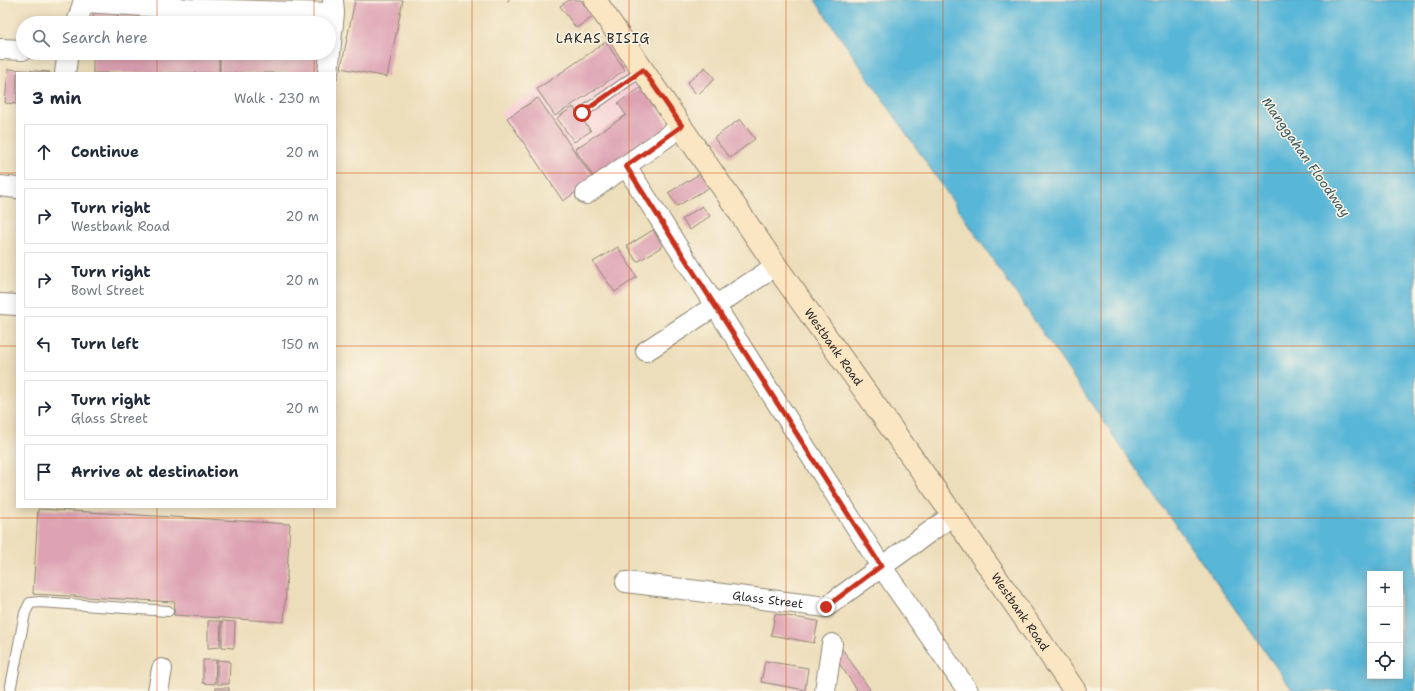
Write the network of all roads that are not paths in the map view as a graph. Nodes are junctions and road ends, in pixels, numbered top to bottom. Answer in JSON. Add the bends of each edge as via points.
{"nodes":[{"id":1,"x":594,"y":0,"type":"edge"},
{"id":2,"x":84,"y":1,"type":"edge"},
{"id":3,"x":190,"y":4,"type":"edge"},
{"id":4,"x":333,"y":6,"type":"edge"},
{"id":5,"x":79,"y":16,"type":"edge"},
{"id":6,"x":332,"y":16,"type":"edge"},
{"id":7,"x":0,"y":49,"type":"edge"},
{"id":8,"x":16,"y":50,"type":"edge"},
{"id":9,"x":67,"y":60,"type":"edge"},
{"id":10,"x":329,"y":60,"type":"edge"},
{"id":11,"x":643,"y":70,"type":"junction"},
{"id":12,"x":65,"y":72,"type":"edge"},
{"id":13,"x":328,"y":72,"type":"edge"},
{"id":14,"x":582,"y":113,"type":"dead end"},
{"id":15,"x":682,"y":126,"type":"junction"},
{"id":16,"x":626,"y":166,"type":"junction"},
{"id":17,"x":0,"y":186,"type":"edge"},
{"id":18,"x":16,"y":188,"type":"edge"},
{"id":19,"x":586,"y":194,"type":"dead end"},
{"id":20,"x":776,"y":266,"type":"junction"},
{"id":21,"x":0,"y":304,"type":"edge"},
{"id":22,"x":16,"y":305,"type":"edge"},
{"id":23,"x":715,"y":307,"type":"junction"},
{"id":24,"x":646,"y":351,"type":"dead end"},
{"id":25,"x":953,"y":515,"type":"junction"},
{"id":26,"x":881,"y":566,"type":"junction"},
{"id":27,"x":626,"y":582,"type":"dead end"},
{"id":28,"x":168,"y":611,"type":"dead end"},
{"id":29,"x":832,"y":644,"type":"dead end"},
{"id":30,"x":162,"y":669,"type":"dead end"},
{"id":31,"x":10,"y":691,"type":"edge"},
{"id":32,"x":158,"y":691,"type":"edge"},
{"id":33,"x":825,"y":691,"type":"edge"},
{"id":34,"x":968,"y":691,"type":"edge"},
{"id":35,"x":1075,"y":691,"type":"edge"}],
"edges":[{"from":1,"to":11,"type":"street","name":"Westbank Road"},
{"from":2,"to":3,"type":"street"},
{"from":2,"to":5,"type":"street"},
{"from":3,"to":4,"type":"street"},
{"from":4,"to":6,"type":"street"},
{"from":7,"to":8,"type":"street"},
{"from":9,"to":12,"type":"street"},
{"from":10,"to":13,"type":"street"},
{"from":11,"to":14,"type":"lane"},
{"from":11,"to":15,"type":"street","name":"Westbank Road"},
{"from":15,"to":16,"type":"street"},
{"from":15,"to":20,"type":"street","name":"Westbank Road"},
{"from":16,"to":19,"type":"street"},
{"from":16,"to":23,"type":"street"},
{"from":17,"to":18,"type":"street"},
{"from":20,"to":23,"type":"street"},
{"from":20,"to":25,"type":"street","name":"Westbank Road"},
{"from":21,"to":22,"type":"street"},
{"from":23,"to":24,"type":"street"},
{"from":23,"to":26,"type":"street"},
{"from":25,"to":26,"type":"street","name":"Glass Street"},
{"from":25,"to":35,"type":"street","name":"Westbank Road"},
{"from":26,"to":27,"type":"street","name":"Glass Street","via":[[826,607]]},
{"from":26,"to":34,"type":"street"},
{"from":28,"to":31,"type":"lane","via":[[30,603],[25,613]]},
{"from":29,"to":33,"type":"street"},
{"from":30,"to":32,"type":"street"}]}
